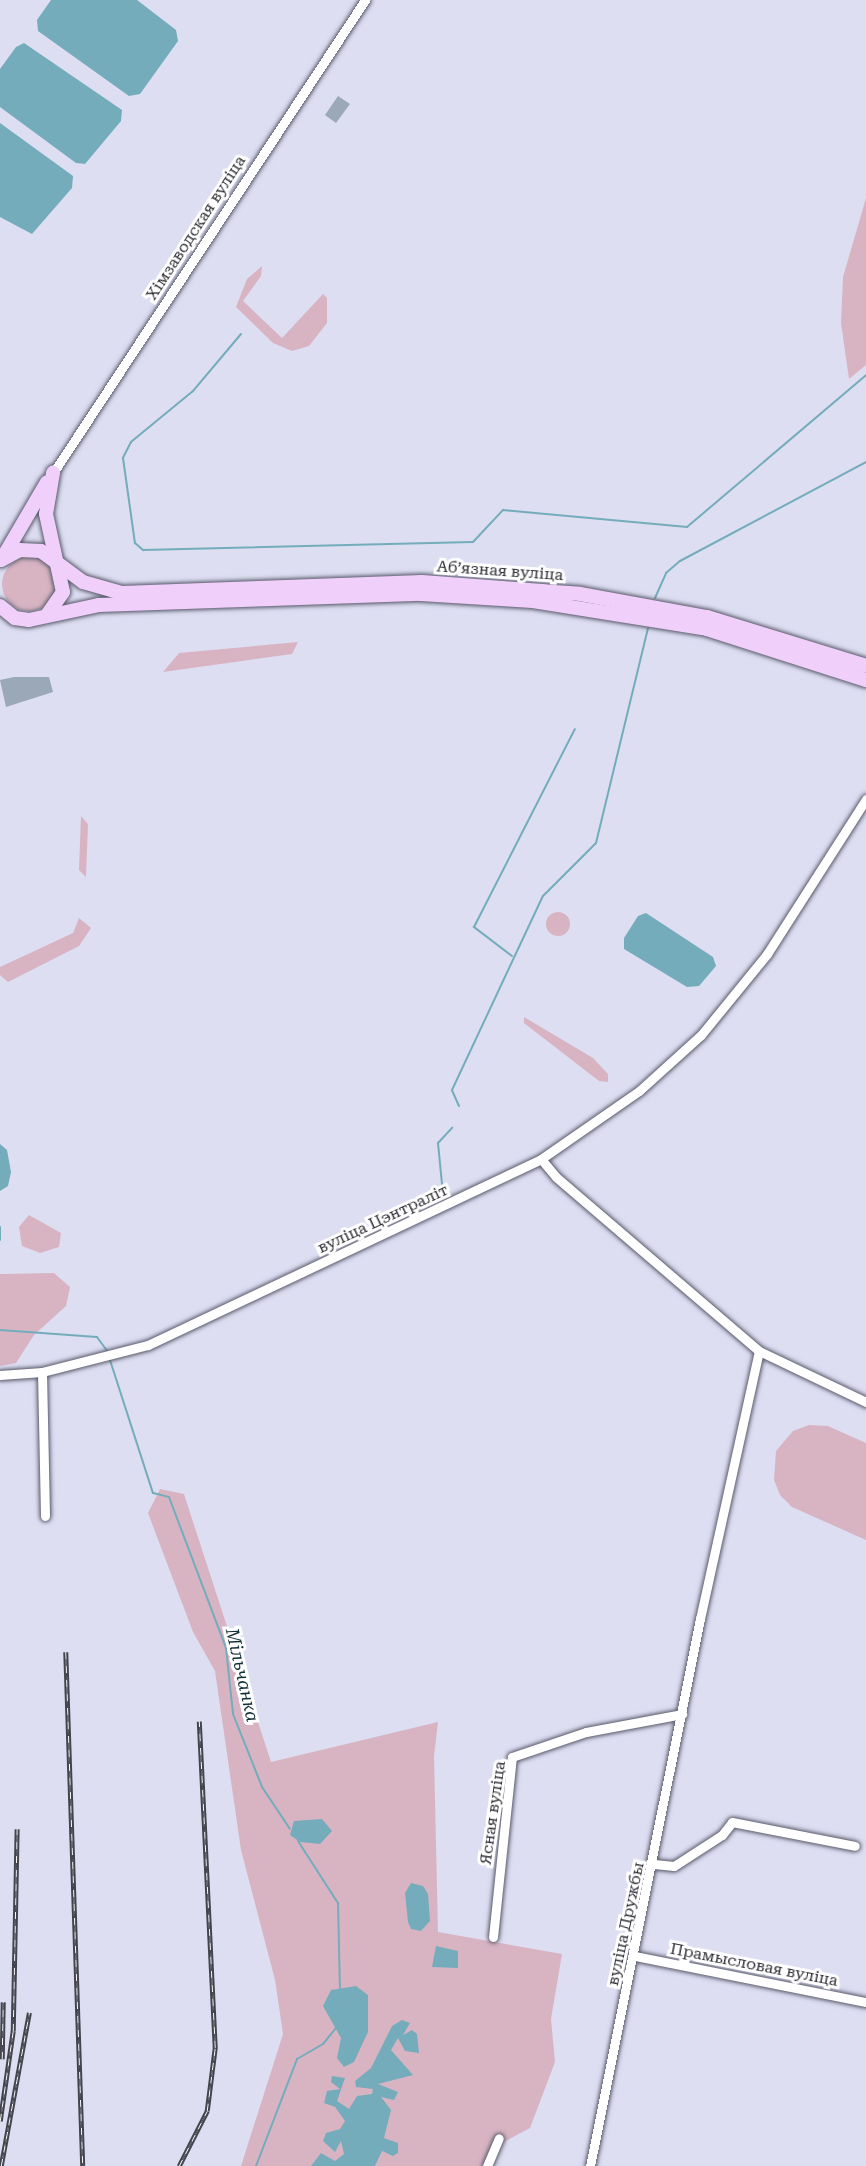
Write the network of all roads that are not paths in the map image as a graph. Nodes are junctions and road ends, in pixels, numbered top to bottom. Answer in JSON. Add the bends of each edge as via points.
{"nodes":[{"id":1,"x":365,"y":0,"type":"edge"},
{"id":2,"x":53,"y":473,"type":"junction"},
{"id":3,"x":1,"y":561,"type":"edge"},
{"id":4,"x":58,"y":564,"type":"junction"},
{"id":5,"x":126,"y":599,"type":"junction"},
{"id":6,"x":1,"y":609,"type":"edge"},
{"id":7,"x":46,"y":615,"type":"junction"},
{"id":8,"x":866,"y":666,"type":"edge"},
{"id":9,"x":866,"y":681,"type":"edge"},
{"id":10,"x":866,"y":799,"type":"edge"},
{"id":11,"x":541,"y":1159,"type":"junction"},
{"id":12,"x":759,"y":1351,"type":"junction"},
{"id":13,"x":42,"y":1372,"type":"junction"},
{"id":14,"x":0,"y":1375,"type":"edge"},
{"id":15,"x":866,"y":1402,"type":"edge"},
{"id":16,"x":45,"y":1516,"type":"dead end"},
{"id":17,"x":682,"y":1714,"type":"junction"},
{"id":18,"x":855,"y":1846,"type":"dead end"},
{"id":19,"x":654,"y":1864,"type":"junction"},
{"id":20,"x":493,"y":1937,"type":"dead end"},
{"id":21,"x":635,"y":1956,"type":"junction"},
{"id":22,"x":866,"y":2002,"type":"edge"},
{"id":23,"x":499,"y":2138,"type":"dead end"},
{"id":24,"x":488,"y":2166,"type":"edge"},
{"id":25,"x":590,"y":2166,"type":"edge"}],
"edges":[{"from":1,"to":2,"type":"street","name":"Хімзаводская вуліца"},
{"from":2,"to":3,"type":"main road"},
{"from":2,"to":4,"type":"main road","via":[[46,514]]},
{"from":3,"to":4,"type":"main road","via":[[30,549]]},
{"from":4,"to":5,"type":"main road","via":[[99,590]]},
{"from":4,"to":7,"type":"main road","via":[[63,592]]},
{"from":5,"to":7,"type":"main road"},
{"from":5,"to":8,"type":"main road","name":"Абʼязная вуліца","via":[[422,582],[518,587],[707,617]]},
{"from":5,"to":9,"type":"main road","name":"Абʼязная вуліца","via":[[421,594],[574,605],[734,636]]},
{"from":6,"to":7,"type":"main road","via":[[29,620]]},
{"from":10,"to":11,"type":"street","name":"вуліца Цэнтраліт","via":[[732,1000],[665,1069]]},
{"from":11,"to":12,"type":"street","via":[[556,1177]]},
{"from":11,"to":13,"type":"street","name":"вуліца Цэнтраліт","via":[[148,1345]]},
{"from":12,"to":15,"type":"street"},
{"from":12,"to":17,"type":"street","name":"вуліца Дружбы"},
{"from":13,"to":14,"type":"street","name":"вуліца Цэнтраліт"},
{"from":13,"to":16,"type":"street"},
{"from":17,"to":19,"type":"street","name":"вуліца Дружбы"},
{"from":17,"to":20,"type":"street","name":"Ясная вуліца","via":[[585,1732],[512,1757]]},
{"from":18,"to":19,"type":"street","via":[[732,1822],[722,1835],[674,1866]]},
{"from":19,"to":21,"type":"street","name":"вуліца Дружбы"},
{"from":21,"to":22,"type":"street","name":"Прамысловая вуліца"},
{"from":21,"to":25,"type":"street","name":"вуліца Дружбы"},
{"from":23,"to":24,"type":"street"}]}
